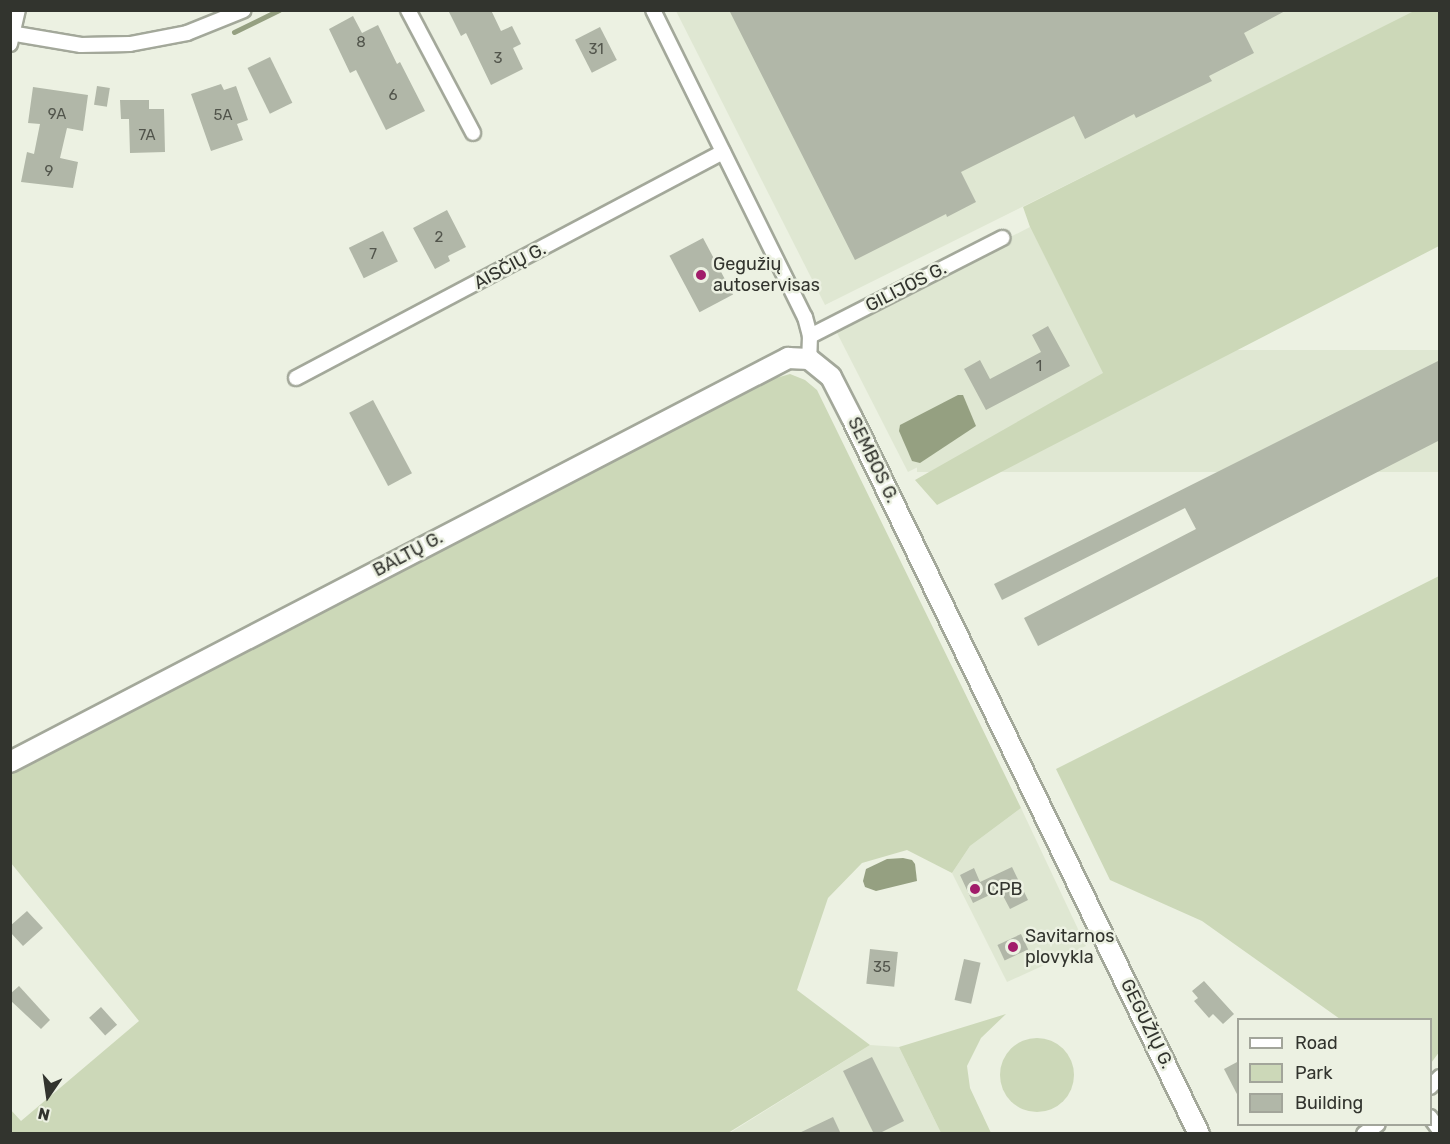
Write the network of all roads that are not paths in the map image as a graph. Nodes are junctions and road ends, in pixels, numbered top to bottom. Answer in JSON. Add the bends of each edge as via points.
{"nodes":[{"id":1,"x":18,"y":10,"type":"edge"},
{"id":2,"x":244,"y":10,"type":"edge"},
{"id":3,"x":408,"y":10,"type":"edge"},
{"id":4,"x":653,"y":10,"type":"edge"},
{"id":5,"x":11,"y":37,"type":"edge"},
{"id":6,"x":473,"y":133,"type":"dead end"},
{"id":7,"x":723,"y":152,"type":"junction"},
{"id":8,"x":1002,"y":238,"type":"dead end"},
{"id":9,"x":810,"y":336,"type":"junction"},
{"id":10,"x":809,"y":359,"type":"junction"},
{"id":11,"x":296,"y":378,"type":"dead end"},
{"id":12,"x":10,"y":762,"type":"edge"},
{"id":13,"x":1094,"y":914,"type":"joint"},
{"id":14,"x":1199,"y":1134,"type":"edge"}],
"edges":[{"from":1,"to":5,"type":"street"},
{"from":2,"to":5,"type":"street","via":[[187,33],[130,44],[81,45]]},
{"from":3,"to":6,"type":"street"},
{"from":4,"to":7,"type":"street"},
{"from":7,"to":9,"type":"street","via":[[805,317]]},
{"from":7,"to":11,"type":"street","name":"AISČIŲ G."},
{"from":8,"to":9,"type":"street","name":"GILIJOS G."},
{"from":9,"to":10,"type":"street"},
{"from":10,"to":12,"type":"main road","name":"BALTŲ G.","via":[[788,358]]},
{"from":10,"to":13,"type":"main road","name":"SEMBOS G.","via":[[831,376],[848,409]]},
{"from":13,"to":14,"type":"main road","name":"GEGUŽIŲ G."}]}
